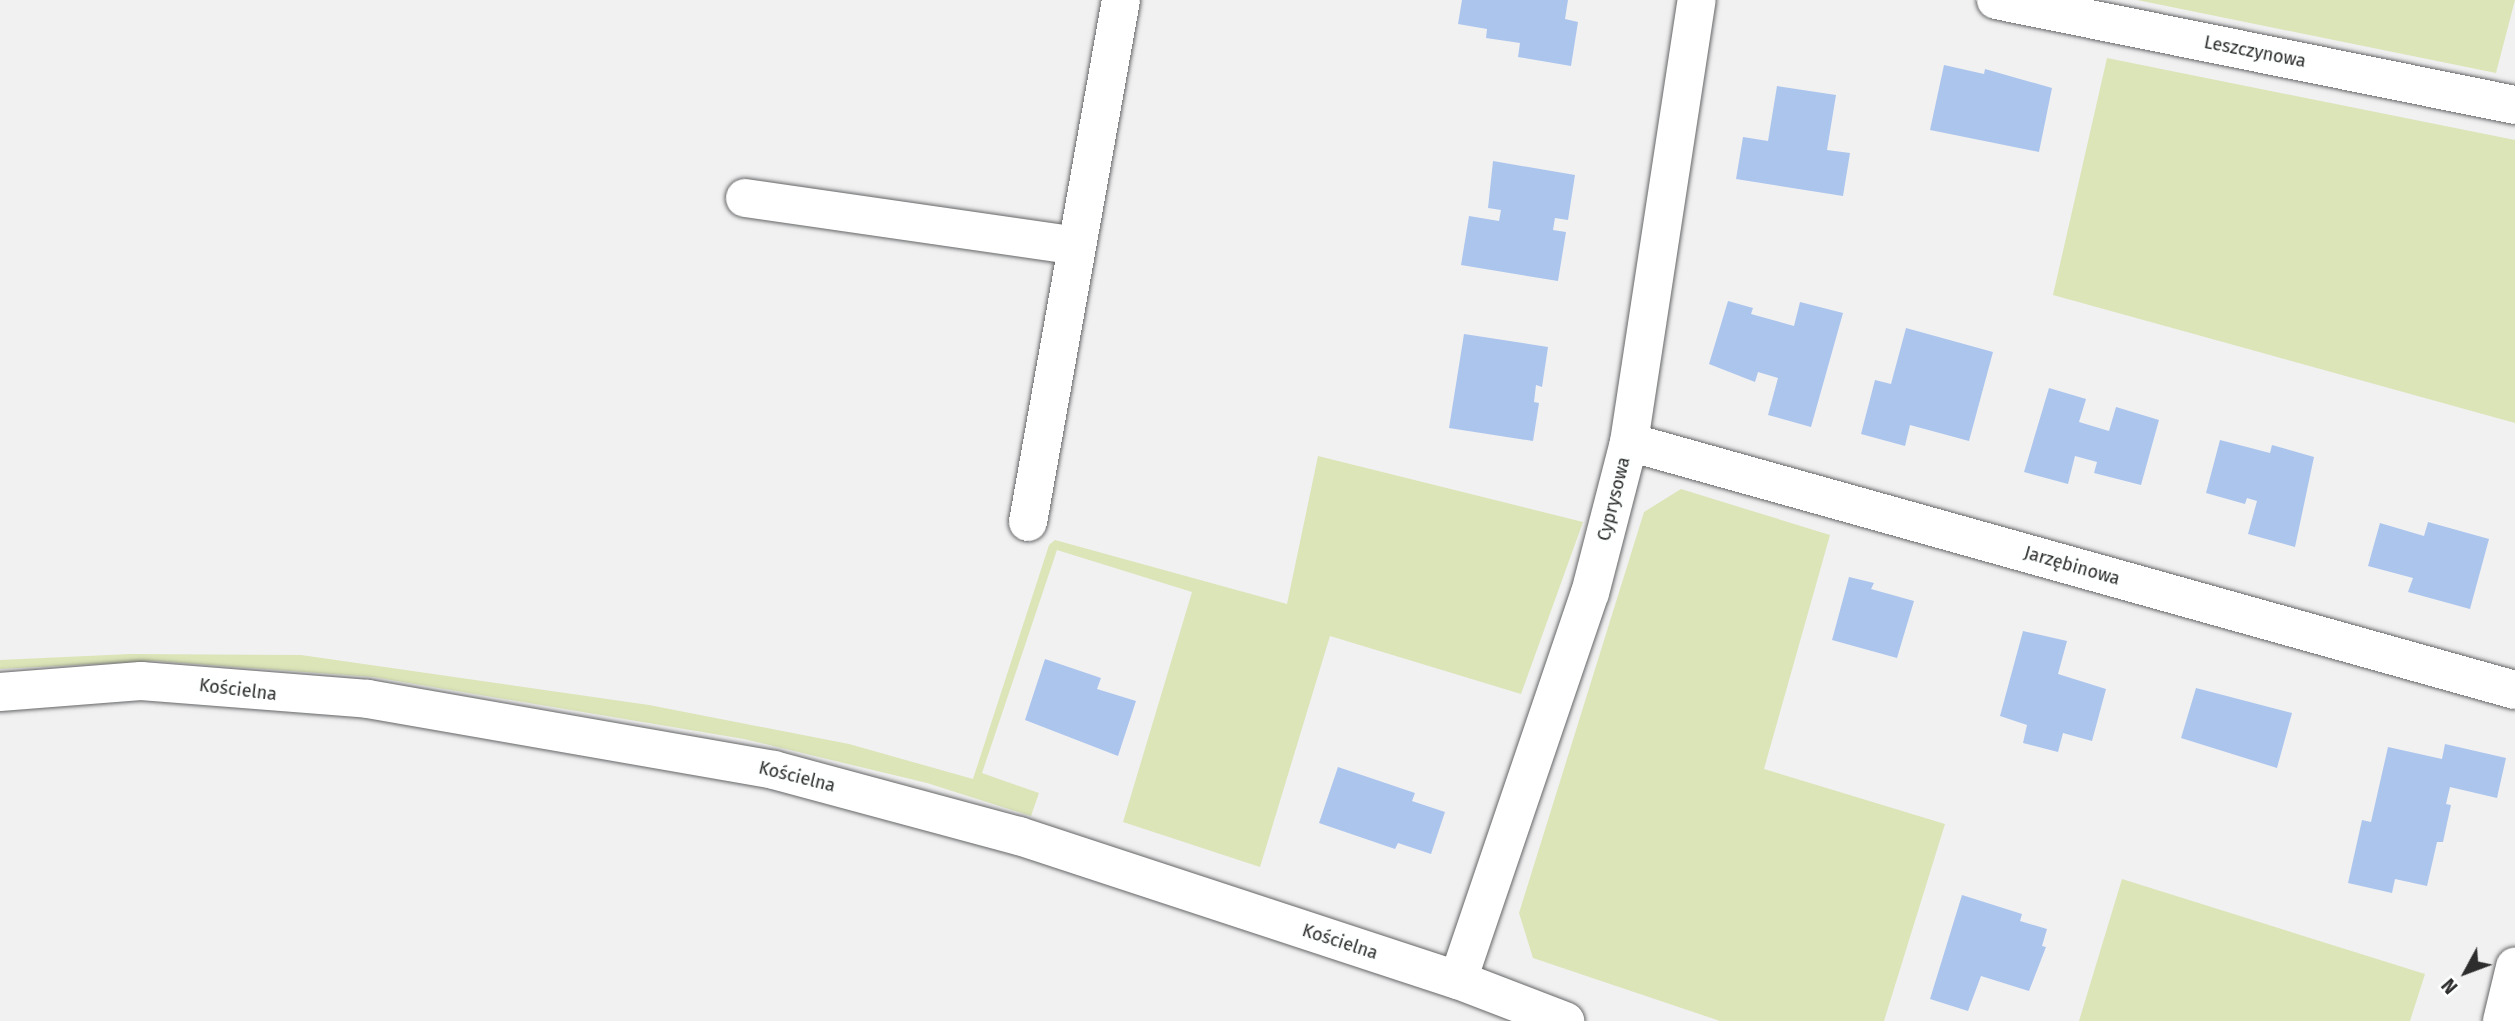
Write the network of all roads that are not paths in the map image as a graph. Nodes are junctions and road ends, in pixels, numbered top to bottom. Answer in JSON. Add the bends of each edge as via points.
{"nodes":[{"id":1,"x":1121,"y":0,"type":"edge"},
{"id":2,"x":1697,"y":0,"type":"edge"},
{"id":3,"x":1996,"y":0,"type":"edge"},
{"id":4,"x":2515,"y":105,"type":"edge"},
{"id":5,"x":745,"y":198,"type":"dead end"},
{"id":6,"x":1077,"y":246,"type":"junction"},
{"id":7,"x":1629,"y":442,"type":"junction"},
{"id":8,"x":1028,"y":522,"type":"dead end"},
{"id":9,"x":2515,"y":690,"type":"edge"},
{"id":10,"x":0,"y":692,"type":"edge"},
{"id":11,"x":2515,"y":967,"type":"edge"},
{"id":12,"x":1458,"y":980,"type":"junction"},
{"id":13,"x":1565,"y":1021,"type":"edge"},
{"id":14,"x":2502,"y":1021,"type":"edge"}],
"edges":[{"from":1,"to":6,"type":"street"},
{"from":2,"to":7,"type":"street","name":"Cyprysowa"},
{"from":3,"to":4,"type":"street","name":"Leszczynowa"},
{"from":5,"to":6,"type":"street"},
{"from":6,"to":8,"type":"street"},
{"from":7,"to":9,"type":"street","name":"Jarzębinowa"},
{"from":7,"to":12,"type":"street","name":"Cyprysowa","via":[[1590,593]]},
{"from":10,"to":12,"type":"street","name":"Kościelna","via":[[141,681],[368,699],[775,770],[1019,836]]},
{"from":11,"to":14,"type":"street"},
{"from":12,"to":13,"type":"street","name":"Kościelna"}]}
